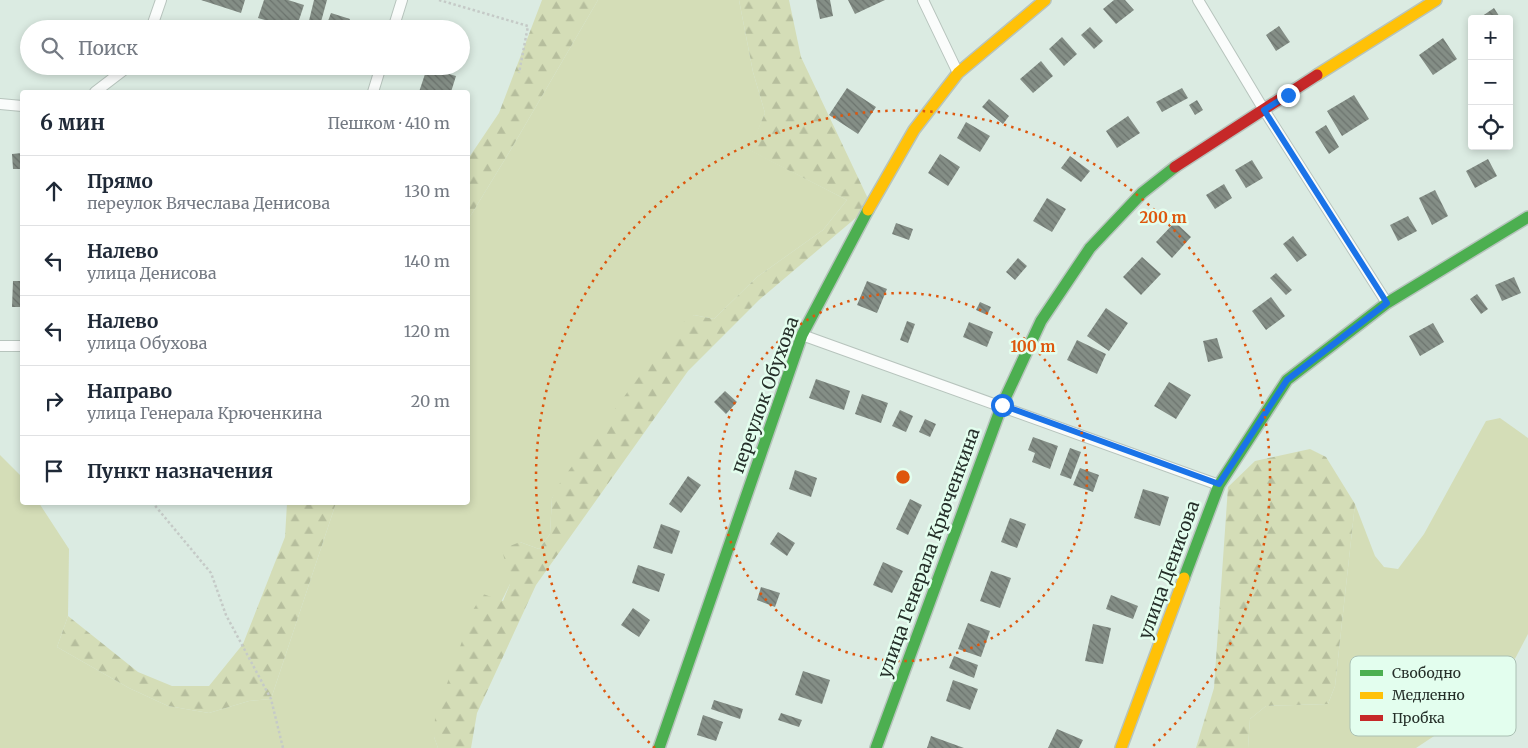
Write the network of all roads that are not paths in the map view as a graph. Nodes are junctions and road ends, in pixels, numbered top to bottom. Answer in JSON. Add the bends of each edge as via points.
{"nodes":[{"id":1,"x":161,"y":0,"type":"edge"},
{"id":2,"x":402,"y":0,"type":"edge"},
{"id":3,"x":923,"y":0,"type":"edge"},
{"id":4,"x":1045,"y":0,"type":"edge"},
{"id":5,"x":1198,"y":0,"type":"edge"},
{"id":6,"x":1436,"y":0,"type":"edge"},
{"id":7,"x":154,"y":20,"type":"edge"},
{"id":8,"x":396,"y":20,"type":"edge"},
{"id":9,"x":958,"y":73,"type":"junction"},
{"id":10,"x":117,"y":75,"type":"edge"},
{"id":11,"x":378,"y":75,"type":"edge"},
{"id":12,"x":98,"y":90,"type":"edge"},
{"id":13,"x":374,"y":90,"type":"edge"},
{"id":14,"x":0,"y":104,"type":"edge"},
{"id":15,"x":20,"y":106,"type":"edge"},
{"id":16,"x":1264,"y":110,"type":"junction"},
{"id":17,"x":1528,"y":217,"type":"edge"},
{"id":18,"x":1387,"y":303,"type":"junction"},
{"id":19,"x":802,"y":335,"type":"junction"},
{"id":20,"x":0,"y":346,"type":"edge"},
{"id":21,"x":20,"y":346,"type":"edge"},
{"id":22,"x":1002,"y":405,"type":"junction"},
{"id":23,"x":1219,"y":484,"type":"junction"},
{"id":24,"x":659,"y":748,"type":"edge"},
{"id":25,"x":876,"y":748,"type":"edge"},
{"id":26,"x":1122,"y":748,"type":"edge"}],
"edges":[{"from":1,"to":7,"type":"street"},
{"from":2,"to":8,"type":"street"},
{"from":3,"to":9,"type":"street"},
{"from":4,"to":9,"type":"street","name":"переулок Обухова"},
{"from":5,"to":16,"type":"street"},
{"from":6,"to":16,"type":"street","name":"улица Генерала Крюченкина"},
{"from":9,"to":19,"type":"street","name":"переулок Обухова","via":[[914,130]]},
{"from":10,"to":12,"type":"street"},
{"from":11,"to":13,"type":"street"},
{"from":14,"to":15,"type":"street"},
{"from":16,"to":18,"type":"street"},
{"from":16,"to":22,"type":"street","name":"улица Генерала Крюченкина","via":[[1185,159],[1142,193],[1090,248],[1041,321]]},
{"from":17,"to":18,"type":"street","name":"улица Денисова"},
{"from":18,"to":23,"type":"street","name":"улица Денисова","via":[[1287,380]]},
{"from":19,"to":22,"type":"street"},
{"from":19,"to":24,"type":"street","name":"переулок Обухова"},
{"from":20,"to":21,"type":"street"},
{"from":22,"to":23,"type":"street"},
{"from":22,"to":25,"type":"street","name":"улица Генерала Крюченкина"},
{"from":23,"to":26,"type":"street","name":"улица Денисова"}]}
